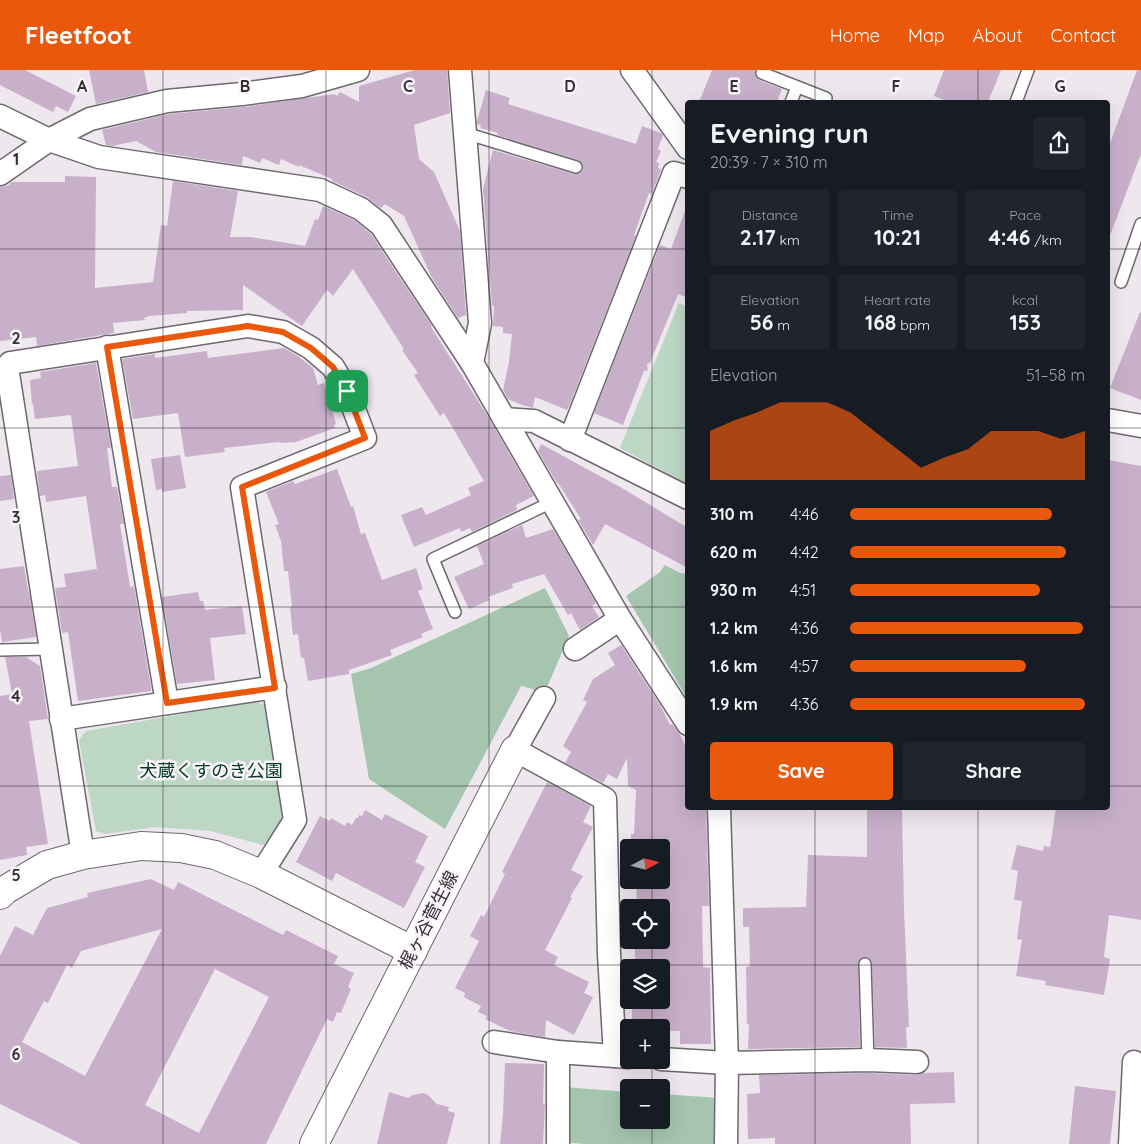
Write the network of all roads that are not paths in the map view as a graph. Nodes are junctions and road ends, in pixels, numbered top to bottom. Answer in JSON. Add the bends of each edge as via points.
{"nodes":[{"id":1,"x":358,"y":70,"type":"edge"},
{"id":2,"x":460,"y":70,"type":"edge"},
{"id":3,"x":632,"y":70,"type":"edge"},
{"id":4,"x":1028,"y":70,"type":"edge"},
{"id":5,"x":762,"y":74,"type":"dead end"},
{"id":6,"x":797,"y":87,"type":"junction"},
{"id":7,"x":826,"y":98,"type":"dead end"},
{"id":8,"x":792,"y":100,"type":"edge"},
{"id":9,"x":1017,"y":100,"type":"edge"},
{"id":10,"x":0,"y":116,"type":"edge"},
{"id":11,"x":465,"y":133,"type":"junction"},
{"id":12,"x":49,"y":140,"type":"junction"},
{"id":13,"x":685,"y":144,"type":"edge"},
{"id":14,"x":576,"y":167,"type":"dead end"},
{"id":15,"x":0,"y":174,"type":"edge"},
{"id":16,"x":685,"y":176,"type":"edge"},
{"id":17,"x":1141,"y":224,"type":"edge"},
{"id":18,"x":1121,"y":282,"type":"dead end"},
{"id":19,"x":107,"y":347,"type":"junction"},
{"id":20,"x":472,"y":363,"type":"junction"},
{"id":21,"x":504,"y":418,"type":"junction"},
{"id":22,"x":1110,"y":420,"type":"edge"},
{"id":23,"x":1141,"y":426,"type":"edge"},
{"id":24,"x":8,"y":429,"type":"edge"},
{"id":25,"x":570,"y":440,"type":"junction"},
{"id":26,"x":685,"y":497,"type":"edge"},
{"id":27,"x":552,"y":502,"type":"junction"},
{"id":28,"x":456,"y":612,"type":"dead end"},
{"id":29,"x":620,"y":619,"type":"junction"},
{"id":30,"x":50,"y":649,"type":"junction"},
{"id":31,"x":575,"y":649,"type":"dead end"},
{"id":32,"x":0,"y":650,"type":"edge"},
{"id":33,"x":275,"y":688,"type":"junction"},
{"id":34,"x":544,"y":698,"type":"dead end"},
{"id":35,"x":167,"y":703,"type":"junction"},
{"id":36,"x":61,"y":719,"type":"junction"},
{"id":37,"x":685,"y":719,"type":"edge"},
{"id":38,"x":515,"y":750,"type":"junction"},
{"id":39,"x":719,"y":810,"type":"edge"},
{"id":40,"x":83,"y":854,"type":"junction"},
{"id":41,"x":262,"y":874,"type":"junction"},
{"id":42,"x":0,"y":894,"type":"edge"},
{"id":43,"x":412,"y":951,"type":"junction"},
{"id":44,"x":865,"y":964,"type":"dead end"},
{"id":45,"x":620,"y":1040,"type":"edge"},
{"id":46,"x":494,"y":1042,"type":"dead end"},
{"id":47,"x":558,"y":1052,"type":"junction"},
{"id":48,"x":620,"y":1056,"type":"edge"},
{"id":49,"x":670,"y":1060,"type":"edge"},
{"id":50,"x":868,"y":1060,"type":"junction"},
{"id":51,"x":917,"y":1062,"type":"dead end"},
{"id":52,"x":1134,"y":1062,"type":"dead end"},
{"id":53,"x":727,"y":1063,"type":"junction"},
{"id":54,"x":314,"y":1144,"type":"edge"},
{"id":55,"x":558,"y":1144,"type":"edge"},
{"id":56,"x":726,"y":1144,"type":"edge"},
{"id":57,"x":1130,"y":1144,"type":"edge"}],
"edges":[{"from":1,"to":12,"type":"street","via":[[302,86],[167,101],[90,119]]},
{"from":2,"to":11,"type":"street"},
{"from":3,"to":13,"type":"street"},
{"from":4,"to":9,"type":"lane"},
{"from":5,"to":6,"type":"lane"},
{"from":6,"to":7,"type":"lane"},
{"from":6,"to":8,"type":"lane"},
{"from":10,"to":12,"type":"street"},
{"from":11,"to":14,"type":"lane"},
{"from":11,"to":20,"type":"street","via":[[480,322]]},
{"from":12,"to":15,"type":"street"},
{"from":12,"to":20,"type":"street","via":[[99,157],[320,190],[361,210],[381,225]]},
{"from":16,"to":25,"type":"street","via":[[674,173]]},
{"from":17,"to":18,"type":"lane"},
{"from":19,"to":24,"type":"street","via":[[10,363],[7,367]]},
{"from":19,"to":33,"type":"street","via":[[248,326],[283,332],[311,348],[333,367],[347,391],[365,438],[242,487]]},
{"from":19,"to":35,"type":"street"},
{"from":20,"to":21,"type":"street"},
{"from":21,"to":25,"type":"street","via":[[534,421]]},
{"from":21,"to":27,"type":"street"},
{"from":22,"to":23,"type":"street"},
{"from":24,"to":30,"type":"street"},
{"from":25,"to":26,"type":"street"},
{"from":27,"to":28,"type":"lane","via":[[432,559]]},
{"from":27,"to":29,"type":"street"},
{"from":29,"to":31,"type":"street"},
{"from":29,"to":37,"type":"street"},
{"from":30,"to":32,"type":"lane"},
{"from":30,"to":36,"type":"street"},
{"from":33,"to":35,"type":"street"},
{"from":33,"to":41,"type":"street","via":[[295,820]]},
{"from":34,"to":38,"type":"street","name":"梶ヶ谷菅生線"},
{"from":35,"to":36,"type":"street"},
{"from":36,"to":40,"type":"street"},
{"from":38,"to":43,"type":"street","name":"梶ヶ谷菅生線"},
{"from":38,"to":45,"type":"street","via":[[605,798],[609,954]]},
{"from":39,"to":53,"type":"street"},
{"from":40,"to":41,"type":"street","via":[[141,846],[180,848],[215,855]]},
{"from":40,"to":42,"type":"street","via":[[47,864]]},
{"from":41,"to":43,"type":"street"},
{"from":43,"to":54,"type":"street","name":"梶ヶ谷菅生線"},
{"from":44,"to":50,"type":"lane"},
{"from":46,"to":47,"type":"street"},
{"from":47,"to":48,"type":"street"},
{"from":47,"to":55,"type":"street"},
{"from":49,"to":53,"type":"street"},
{"from":50,"to":51,"type":"street"},
{"from":50,"to":53,"type":"street"},
{"from":52,"to":57,"type":"street"},
{"from":53,"to":56,"type":"street"}]}
